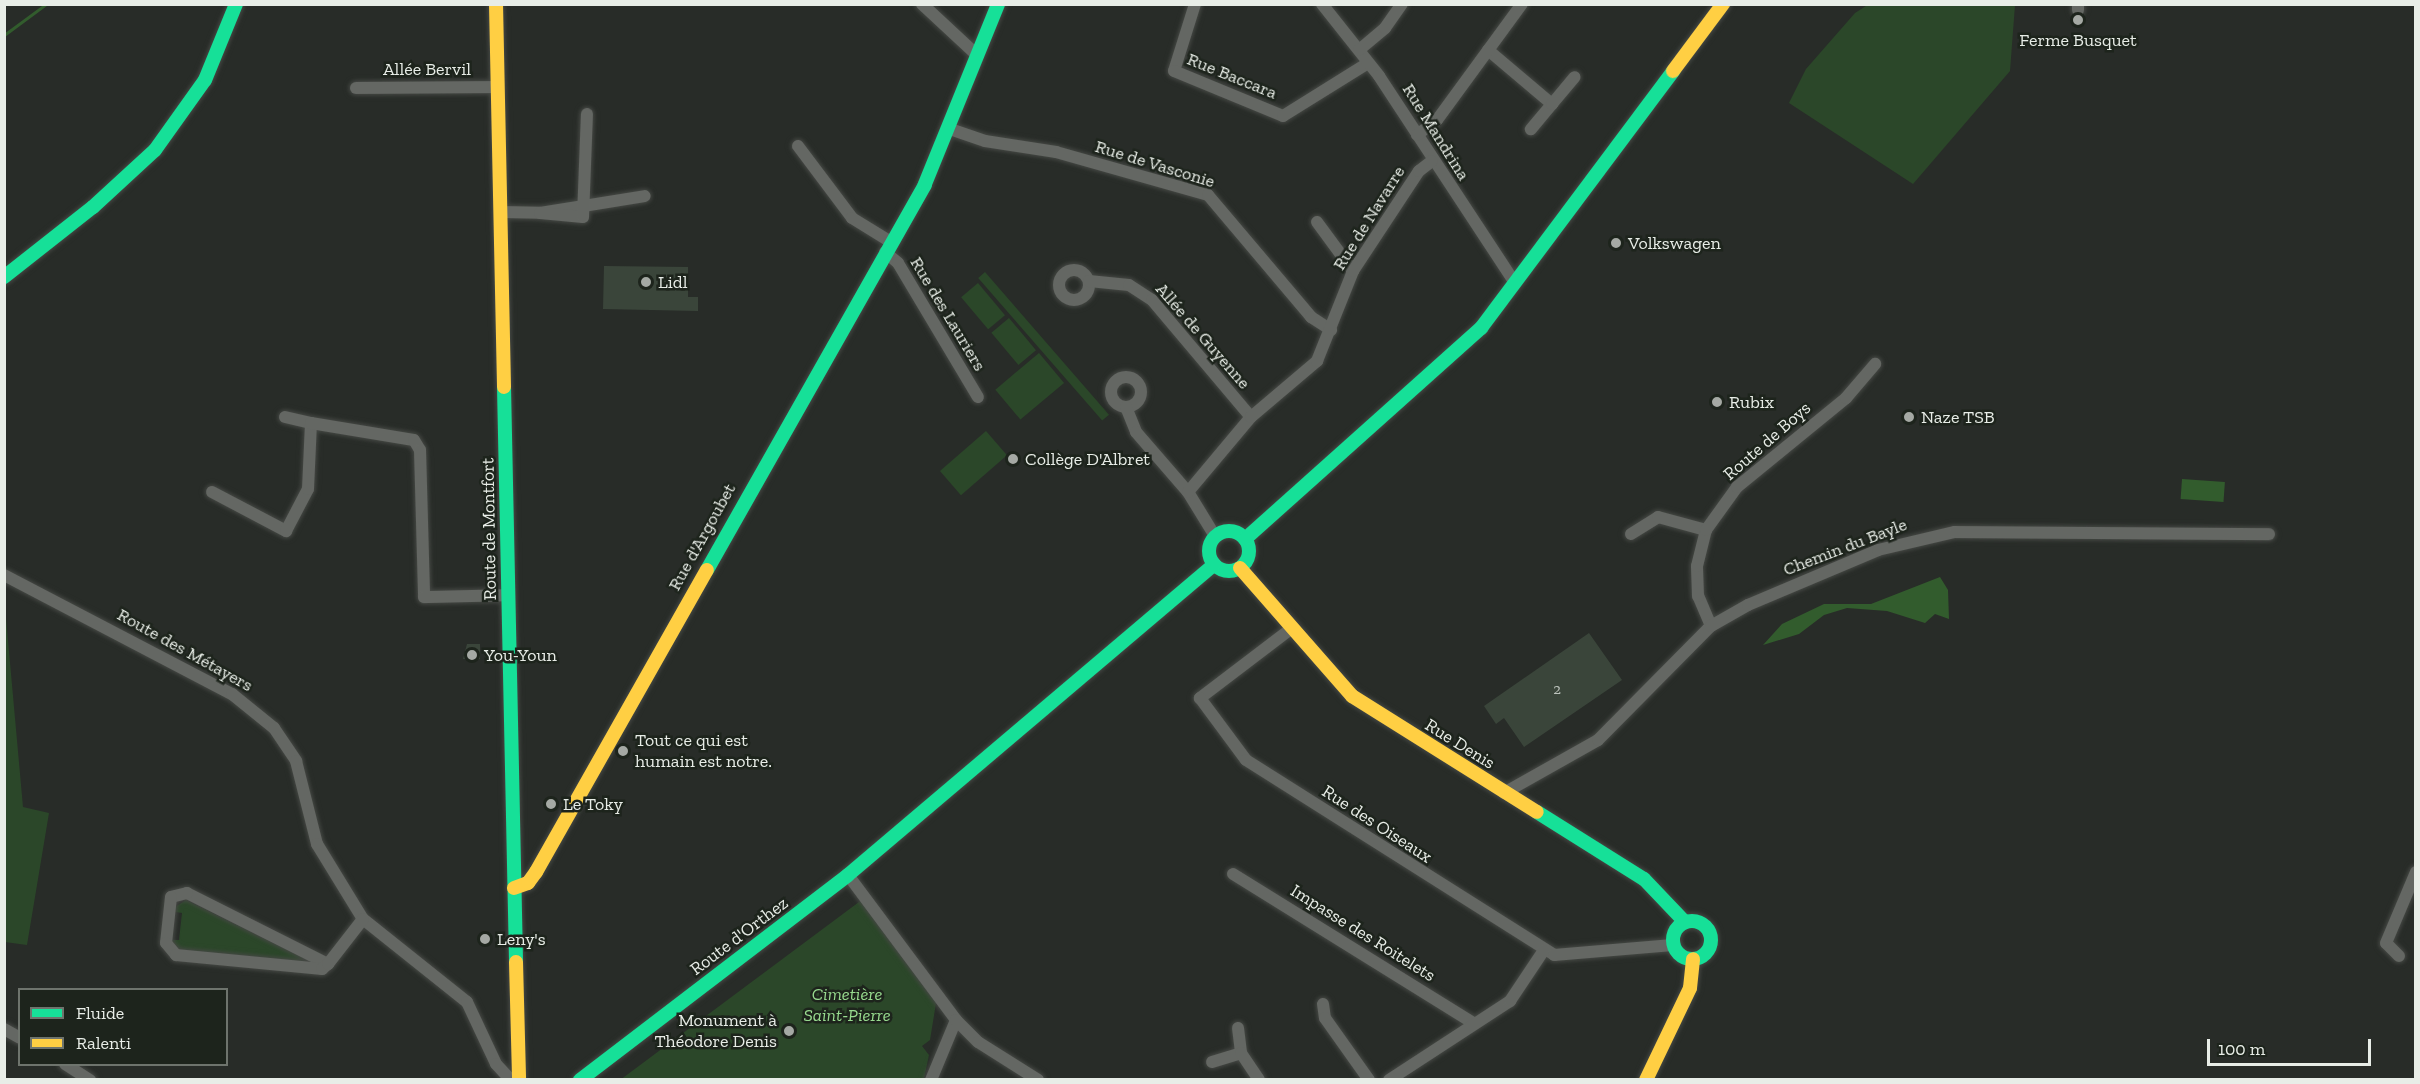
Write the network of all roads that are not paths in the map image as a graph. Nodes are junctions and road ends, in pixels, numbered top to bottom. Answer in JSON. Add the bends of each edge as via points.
{"nodes":[{"id":1,"x":236,"y":4,"type":"edge"},
{"id":2,"x":496,"y":4,"type":"edge"},
{"id":3,"x":922,"y":4,"type":"edge"},
{"id":4,"x":998,"y":4,"type":"edge"},
{"id":5,"x":1195,"y":4,"type":"edge"},
{"id":6,"x":1322,"y":4,"type":"edge"},
{"id":7,"x":1402,"y":4,"type":"edge"},
{"id":8,"x":1522,"y":4,"type":"edge"},
{"id":9,"x":1723,"y":4,"type":"edge"},
{"id":10,"x":1359,"y":50,"type":"junction"},
{"id":11,"x":1488,"y":50,"type":"junction"},
{"id":12,"x":978,"y":56,"type":"junction"},
{"id":13,"x":1368,"y":63,"type":"junction"},
{"id":14,"x":1575,"y":77,"type":"dead end"},
{"id":15,"x":498,"y":87,"type":"junction"},
{"id":16,"x":356,"y":88,"type":"dead end"},
{"id":17,"x":1552,"y":104,"type":"junction"},
{"id":18,"x":587,"y":114,"type":"dead end"},
{"id":19,"x":950,"y":129,"type":"junction"},
{"id":20,"x":1531,"y":129,"type":"dead end"},
{"id":21,"x":1417,"y":135,"type":"junction"},
{"id":22,"x":798,"y":146,"type":"dead end"},
{"id":23,"x":1432,"y":161,"type":"junction"},
{"id":24,"x":645,"y":196,"type":"dead end"},
{"id":25,"x":584,"y":205,"type":"junction"},
{"id":26,"x":501,"y":212,"type":"junction"},
{"id":27,"x":1317,"y":222,"type":"dead end"},
{"id":28,"x":888,"y":247,"type":"junction"},
{"id":29,"x":1353,"y":271,"type":"junction"},
{"id":30,"x":4,"y":277,"type":"edge"},
{"id":31,"x":1089,"y":281,"type":"dead end"},
{"id":32,"x":1515,"y":283,"type":"junction"},
{"id":33,"x":1331,"y":330,"type":"junction"},
{"id":34,"x":1875,"y":364,"type":"dead end"},
{"id":35,"x":978,"y":397,"type":"dead end"},
{"id":36,"x":1126,"y":407,"type":"dead end"},
{"id":37,"x":285,"y":417,"type":"dead end"},
{"id":38,"x":1251,"y":417,"type":"junction"},
{"id":39,"x":311,"y":423,"type":"junction"},
{"id":40,"x":212,"y":492,"type":"dead end"},
{"id":41,"x":1188,"y":492,"type":"junction"},
{"id":42,"x":1706,"y":530,"type":"junction"},
{"id":43,"x":1631,"y":534,"type":"dead end"},
{"id":44,"x":2269,"y":534,"type":"dead end"},
{"id":45,"x":1215,"y":536,"type":"junction"},
{"id":46,"x":1245,"y":539,"type":"junction"},
{"id":47,"x":1214,"y":565,"type":"junction"},
{"id":48,"x":1240,"y":568,"type":"junction"},
{"id":49,"x":4,"y":575,"type":"edge"},
{"id":50,"x":509,"y":595,"type":"junction"},
{"id":51,"x":1712,"y":626,"type":"junction"},
{"id":52,"x":1292,"y":627,"type":"junction"},
{"id":53,"x":1504,"y":794,"type":"junction"},
{"id":54,"x":2415,"y":872,"type":"edge"},
{"id":55,"x":1233,"y":874,"type":"dead end"},
{"id":56,"x":848,"y":875,"type":"junction"},
{"id":57,"x":514,"y":888,"type":"junction"},
{"id":58,"x":363,"y":919,"type":"junction"},
{"id":59,"x":1684,"y":922,"type":"junction"},
{"id":60,"x":1673,"y":945,"type":"junction"},
{"id":61,"x":1544,"y":950,"type":"junction"},
{"id":62,"x":2399,"y":956,"type":"dead end"},
{"id":63,"x":1693,"y":959,"type":"junction"},
{"id":64,"x":328,"y":964,"type":"junction"},
{"id":65,"x":1323,"y":1004,"type":"dead end"},
{"id":66,"x":956,"y":1020,"type":"junction"},
{"id":67,"x":1473,"y":1023,"type":"junction"},
{"id":68,"x":1238,"y":1028,"type":"dead end"},
{"id":69,"x":4,"y":1029,"type":"edge"},
{"id":70,"x":18,"y":1037,"type":"edge"},
{"id":71,"x":1241,"y":1053,"type":"junction"},
{"id":72,"x":516,"y":1054,"type":"junction"},
{"id":73,"x":1212,"y":1062,"type":"dead end"},
{"id":74,"x":66,"y":1066,"type":"edge"},
{"id":75,"x":581,"y":1079,"type":"edge"},
{"id":76,"x":90,"y":1080,"type":"edge"},
{"id":77,"x":512,"y":1080,"type":"edge"},
{"id":78,"x":519,"y":1080,"type":"edge"},
{"id":79,"x":931,"y":1080,"type":"edge"},
{"id":80,"x":1038,"y":1080,"type":"edge"},
{"id":81,"x":1259,"y":1080,"type":"edge"},
{"id":82,"x":1369,"y":1080,"type":"edge"},
{"id":83,"x":1389,"y":1080,"type":"edge"},
{"id":84,"x":1646,"y":1080,"type":"edge"}],
"edges":[{"from":1,"to":30,"type":"main road","via":[[205,80],[155,150],[93,207]]},
{"from":2,"to":15,"type":"main road","name":"Route de Montfort"},
{"from":3,"to":12,"type":"street"},
{"from":4,"to":12,"type":"main road","name":"Rue d'Argoubet"},
{"from":5,"to":13,"type":"street","name":"Rue Baccara","via":[[1174,71],[1283,116]]},
{"from":6,"to":10,"type":"street","name":"Rue Mandrina"},
{"from":7,"to":10,"type":"street","via":[[1385,28]]},
{"from":8,"to":11,"type":"street"},
{"from":9,"to":32,"type":"main road"},
{"from":10,"to":13,"type":"street","name":"Rue Mandrina"},
{"from":11,"to":17,"type":"street"},
{"from":11,"to":21,"type":"street","via":[[1437,120]]},
{"from":12,"to":19,"type":"main road","name":"Rue d'Argoubet"},
{"from":13,"to":21,"type":"street","name":"Rue Mandrina"},
{"from":14,"to":17,"type":"street"},
{"from":15,"to":16,"type":"street","name":"Allée Bervil"},
{"from":15,"to":26,"type":"main road","name":"Route de Montfort"},
{"from":17,"to":20,"type":"street"},
{"from":18,"to":25,"type":"street"},
{"from":19,"to":28,"type":"main road","name":"Rue d'Argoubet"},
{"from":19,"to":33,"type":"street","name":"Rue de Vasconie","via":[[985,141],[1056,153],[1208,195],[1311,317]]},
{"from":21,"to":23,"type":"street","name":"Rue Mandrina"},
{"from":22,"to":28,"type":"street","name":"Rue des Lauriers","via":[[852,218]]},
{"from":23,"to":29,"type":"street","name":"Rue de Navarre","via":[[1419,171]]},
{"from":23,"to":32,"type":"street","name":"Rue Mandrina"},
{"from":24,"to":25,"type":"street"},
{"from":25,"to":26,"type":"street","via":[[540,213]]},
{"from":26,"to":50,"type":"main road","name":"Route de Montfort"},
{"from":27,"to":29,"type":"street"},
{"from":28,"to":35,"type":"street","name":"Rue des Lauriers"},
{"from":28,"to":57,"type":"main road","name":"Rue d'Argoubet","via":[[536,872],[528,883]]},
{"from":29,"to":33,"type":"street","name":"Rue de Navarre"},
{"from":31,"to":38,"type":"street","name":"Allée de Guyenne","via":[[1129,285],[1152,300]]},
{"from":32,"to":46,"type":"main road","via":[[1461,350]]},
{"from":33,"to":38,"type":"street","name":"Rue de Navarre","via":[[1317,361]]},
{"from":34,"to":42,"type":"street","name":"Route de Boys","via":[[1846,398],[1737,487]]},
{"from":36,"to":41,"type":"street","via":[[1136,432]]},
{"from":37,"to":39,"type":"street"},
{"from":38,"to":41,"type":"street","name":"Rue de Navarre"},
{"from":39,"to":40,"type":"street","via":[[308,489],[286,531]]},
{"from":39,"to":50,"type":"street","via":[[414,440],[420,450],[424,597]]},
{"from":41,"to":45,"type":"street"},
{"from":42,"to":43,"type":"street","via":[[1658,517]]},
{"from":42,"to":51,"type":"street","name":"Route de Boys","via":[[1697,566],[1698,596]]},
{"from":44,"to":51,"type":"street","name":"Chemin du Bayle","via":[[1938,534],[1848,562]]},
{"from":45,"to":46,"type":"main road","via":[[1231,531]]},
{"from":45,"to":47,"type":"main road","via":[[1208,550]]},
{"from":46,"to":48,"type":"main road","via":[[1249,555]]},
{"from":47,"to":48,"type":"main road","via":[[1226,572]]},
{"from":47,"to":56,"type":"main road","name":"Route d'Orthez"},
{"from":48,"to":52,"type":"main road","name":"Rue Denis"},
{"from":49,"to":58,"type":"street","name":"Route des Métayers","via":[[232,694],[274,728],[296,761],[317,844]]},
{"from":50,"to":57,"type":"main road","name":"Route de Montfort"},
{"from":51,"to":53,"type":"street","name":"Chemin du Bayle","via":[[1598,740]]},
{"from":52,"to":53,"type":"main road","name":"Rue Denis","via":[[1352,696]]},
{"from":52,"to":61,"type":"street","name":"Rue des Oiseaux","via":[[1205,690],[1201,705],[1246,760],[1265,774]]},
{"from":53,"to":59,"type":"main road","name":"Rue Denis","via":[[1644,879],[1663,894]]},
{"from":54,"to":62,"type":"street","via":[[2386,943]]},
{"from":55,"to":67,"type":"street","name":"Impasse des Roitelets"},
{"from":56,"to":66,"type":"street"},
{"from":56,"to":75,"type":"main road","name":"Route d'Orthez"},
{"from":57,"to":72,"type":"main road","name":"Route de Montfort"},
{"from":58,"to":64,"type":"street"},
{"from":58,"to":77,"type":"street","name":"Route des Métayers","via":[[467,1002],[496,1064]]},
{"from":59,"to":60,"type":"main road","via":[[1676,929]]},
{"from":59,"to":63,"type":"main road","via":[[1699,921],[1712,939],[1706,953]]},
{"from":60,"to":61,"type":"street","name":"Rue des Oiseaux","via":[[1564,957]]},
{"from":60,"to":63,"type":"main road","via":[[1684,958]]},
{"from":61,"to":67,"type":"street","via":[[1510,1001]]},
{"from":63,"to":84,"type":"main road","via":[[1690,988]]},
{"from":64,"to":64,"type":"street","via":[[317,969],[172,953],[166,943],[171,897],[187,892]]},
{"from":65,"to":82,"type":"street","via":[[1325,1018]]},
{"from":66,"to":79,"type":"street"},
{"from":66,"to":80,"type":"street","via":[[978,1042]]},
{"from":67,"to":83,"type":"street"},
{"from":68,"to":71,"type":"street"},
{"from":69,"to":70,"type":"street"},
{"from":71,"to":73,"type":"street"},
{"from":71,"to":81,"type":"street"},
{"from":72,"to":77,"type":"main road","name":"Route de Montfort"},
{"from":72,"to":78,"type":"main road","name":"Route de Montfort"},
{"from":74,"to":76,"type":"street"}]}
